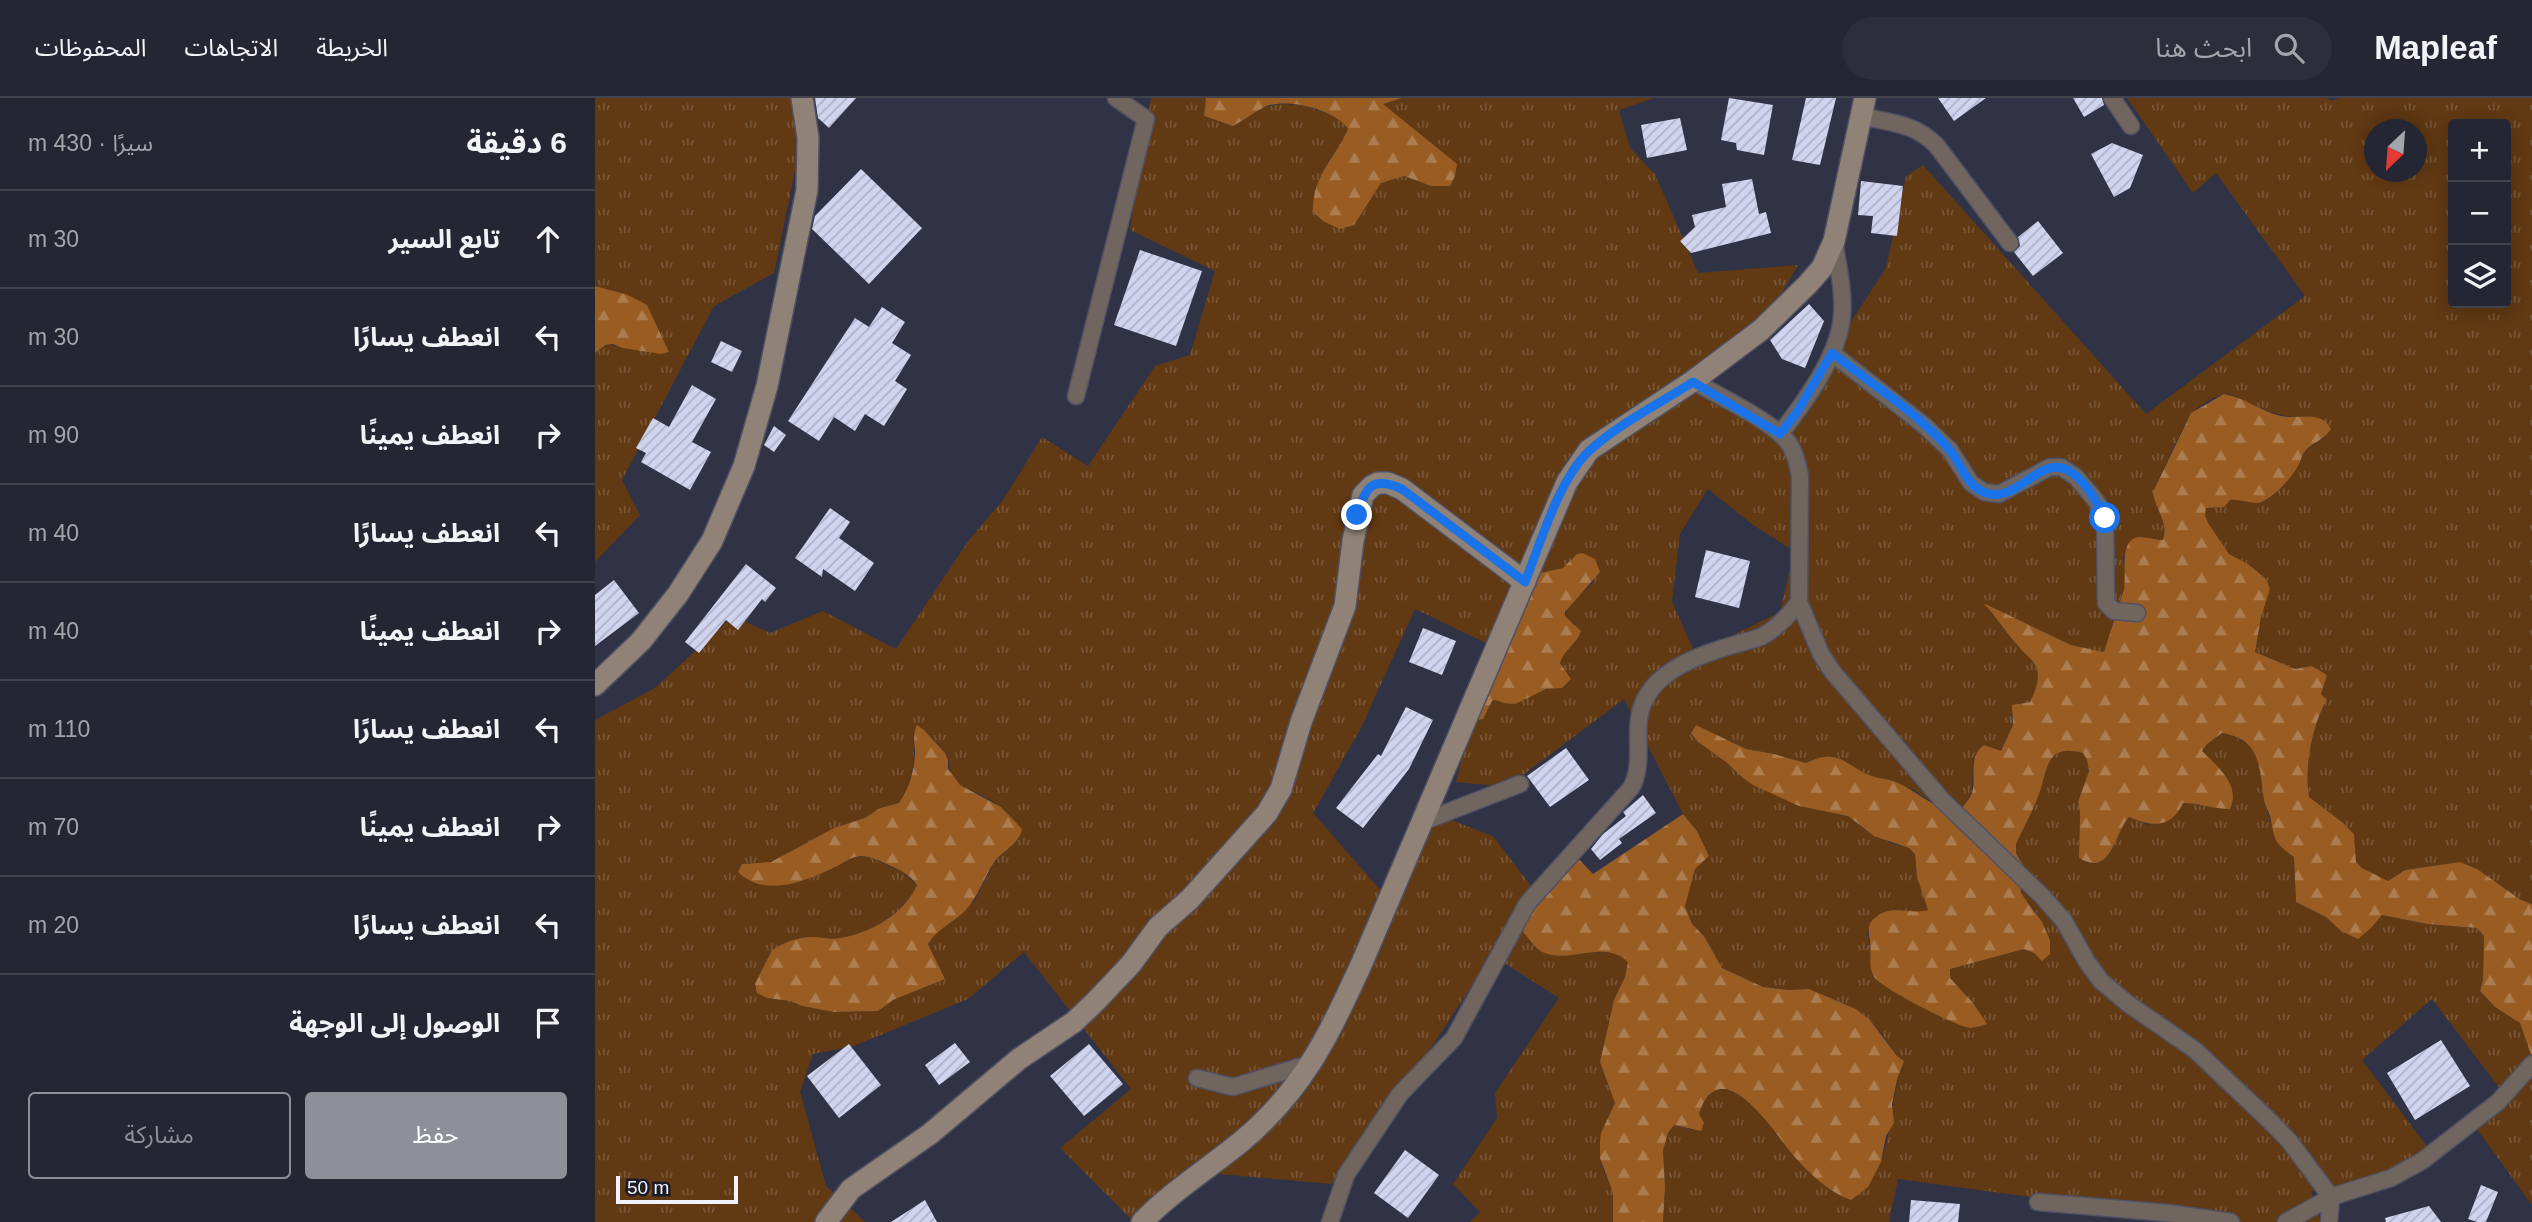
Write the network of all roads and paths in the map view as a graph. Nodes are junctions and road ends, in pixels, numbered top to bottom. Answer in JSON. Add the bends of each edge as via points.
{"nodes":[{"id":1,"x":802,"y":98,"type":"edge"},
{"id":2,"x":1116,"y":98,"type":"edge"},
{"id":3,"x":2112,"y":98,"type":"edge"},
{"id":4,"x":1863,"y":107,"type":"edge"},
{"id":5,"x":2131,"y":126,"type":"dead end"},
{"id":6,"x":1834,"y":241,"type":"junction"},
{"id":7,"x":2010,"y":243,"type":"dead end"},
{"id":8,"x":1832,"y":353,"type":"junction"},
{"id":9,"x":1693,"y":382,"type":"junction"},
{"id":10,"x":1076,"y":396,"type":"dead end"},
{"id":11,"x":1780,"y":434,"type":"junction"},
{"id":12,"x":1525,"y":582,"type":"junction"},
{"id":13,"x":1799,"y":602,"type":"junction"},
{"id":14,"x":2137,"y":613,"type":"dead end"},
{"id":15,"x":595,"y":685,"type":"edge"},
{"id":16,"x":1520,"y":784,"type":"dead end"},
{"id":17,"x":1422,"y":822,"type":"junction"},
{"id":18,"x":1313,"y":1063,"type":"junction"},
{"id":19,"x":2532,"y":1064,"type":"edge"},
{"id":20,"x":1197,"y":1078,"type":"dead end"},
{"id":21,"x":2331,"y":1197,"type":"junction"},
{"id":22,"x":2038,"y":1202,"type":"dead end"},
{"id":23,"x":826,"y":1222,"type":"edge"},
{"id":24,"x":1142,"y":1222,"type":"edge"},
{"id":25,"x":1330,"y":1222,"type":"edge"},
{"id":26,"x":2231,"y":1222,"type":"edge"},
{"id":27,"x":2286,"y":1222,"type":"edge"},
{"id":28,"x":2329,"y":1222,"type":"edge"}],
"edges":[{"from":1,"to":15,"type":"street","via":[[808,138],[807,190],[767,386],[744,466],[712,541],[678,594],[641,640]]},
{"from":2,"to":10,"type":"street","via":[[1146,119]]},
{"from":3,"to":5,"type":"street"},
{"from":4,"to":6,"type":"street"},
{"from":4,"to":7,"type":"street","via":[[1925,133]]},
{"from":6,"to":8,"type":"street","via":[[1843,295]]},
{"from":6,"to":9,"type":"street","via":[[1822,268],[1808,284],[1761,330]]},
{"from":8,"to":11,"type":"street"},
{"from":8,"to":14,"type":"street","via":[[1925,425],[1950,450],[1971,483],[1984,492],[1999,494],[2050,467],[2061,467],[2076,477],[2105,518],[2106,603],[2114,611]]},
{"from":9,"to":11,"type":"street"},
{"from":9,"to":12,"type":"street","via":[[1589,450],[1559,497]]},
{"from":11,"to":13,"type":"street","via":[[1790,444],[1801,476]]},
{"from":12,"to":17,"type":"street"},
{"from":12,"to":23,"type":"street","via":[[1402,489],[1388,483],[1372,486],[1363,495],[1357,515],[1339,628],[1322,663],[1281,789],[1267,813],[1074,1022],[851,1189]]},
{"from":13,"to":21,"type":"street","via":[[1832,671],[1942,800],[2064,921],[2101,981],[2195,1050],[2290,1142]]},
{"from":13,"to":25,"type":"street","via":[[1771,632],[1688,661],[1648,695],[1639,719],[1638,773],[1631,788],[1527,904],[1454,1038],[1400,1094],[1346,1175]]},
{"from":16,"to":17,"type":"street"},
{"from":17,"to":18,"type":"street"},
{"from":18,"to":20,"type":"street","via":[[1233,1087]]},
{"from":18,"to":24,"type":"street","via":[[1289,1095],[1244,1139]]},
{"from":19,"to":21,"type":"street","via":[[2498,1102],[2421,1161],[2391,1178]]},
{"from":21,"to":27,"type":"street"},
{"from":21,"to":28,"type":"street"},
{"from":22,"to":26,"type":"street"}]}
